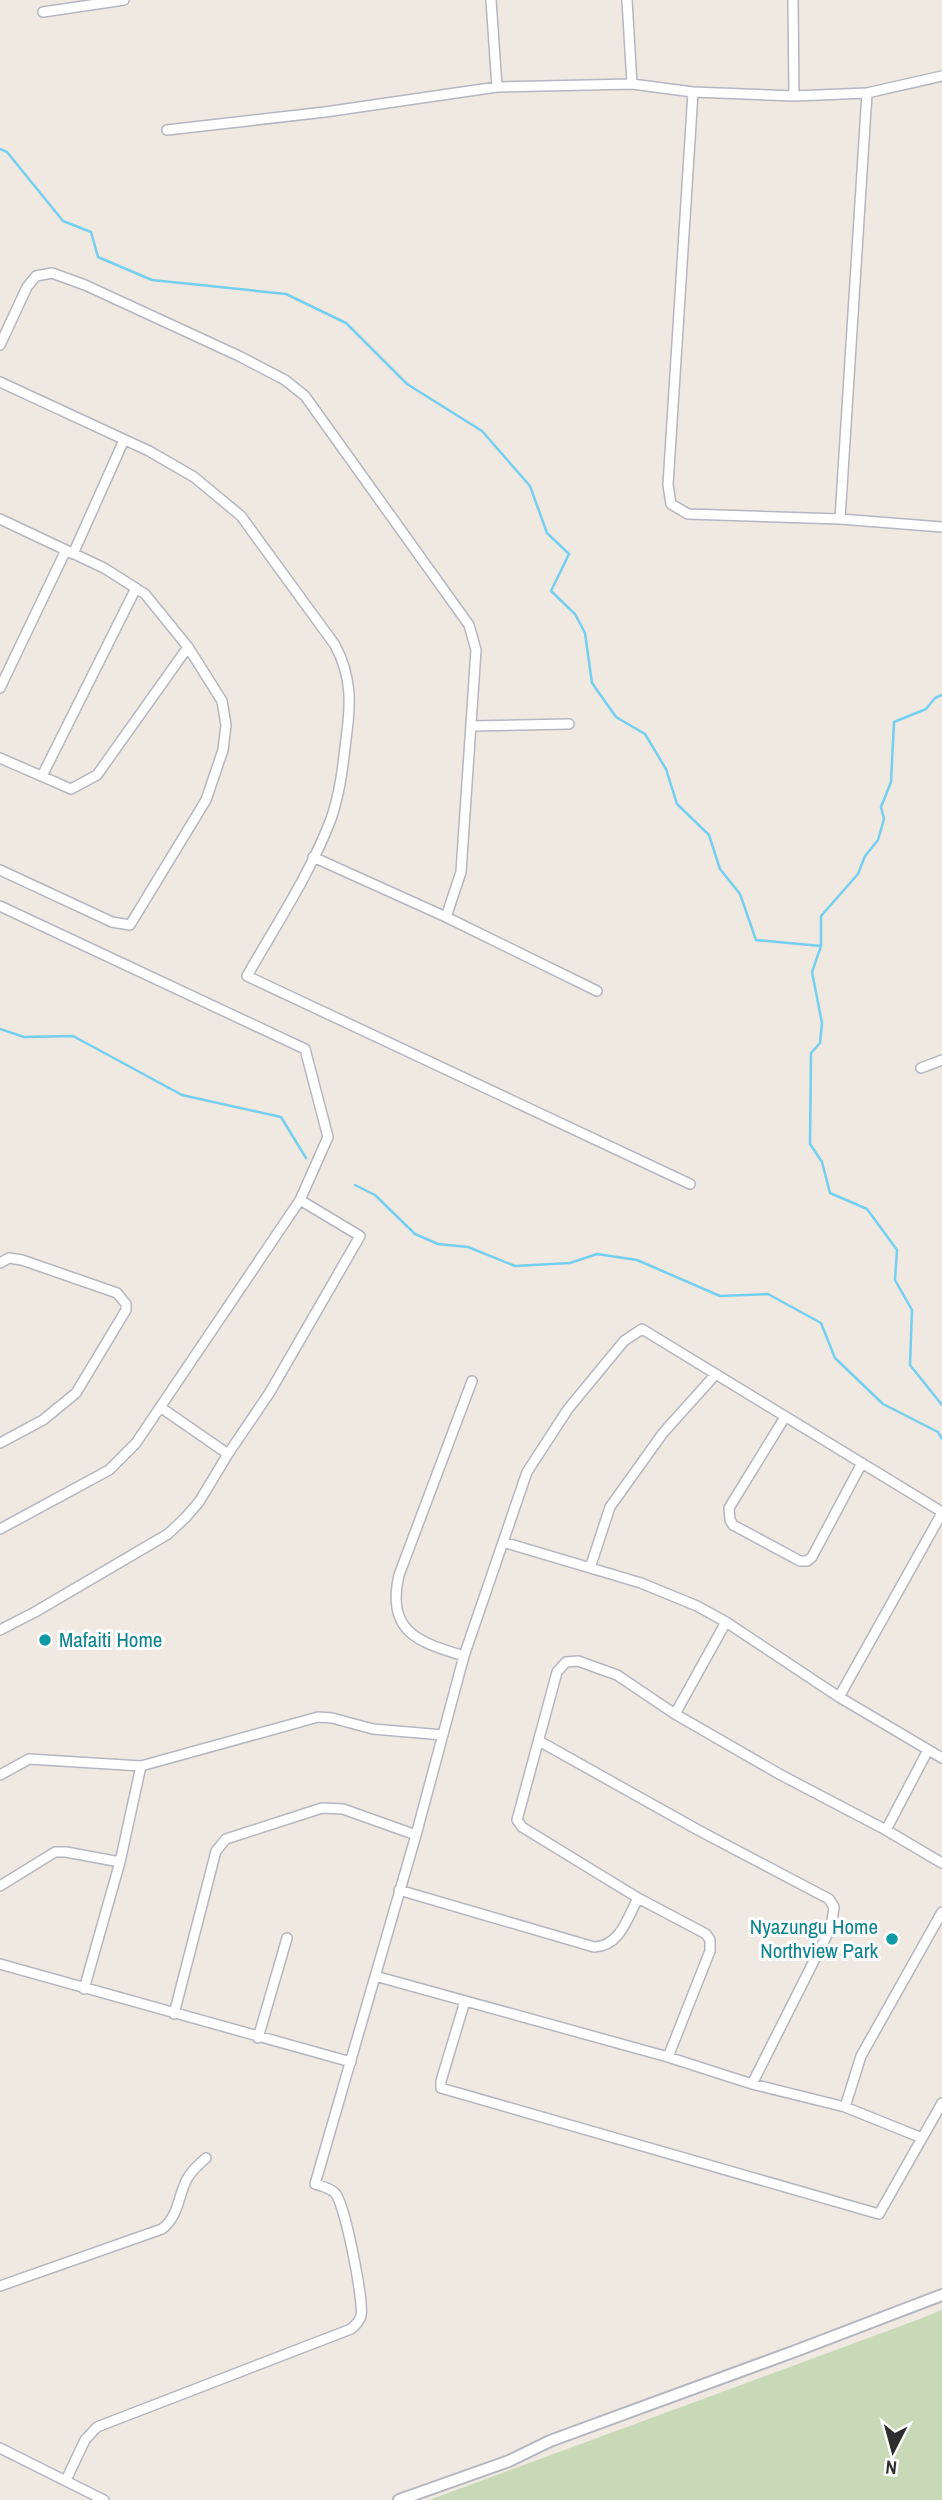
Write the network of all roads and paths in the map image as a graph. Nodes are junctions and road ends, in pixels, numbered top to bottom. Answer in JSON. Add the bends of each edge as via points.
{"nodes":[{"id":1,"x":124,"y":0,"type":"edge"},
{"id":2,"x":491,"y":0,"type":"edge"},
{"id":3,"x":627,"y":0,"type":"edge"},
{"id":4,"x":793,"y":0,"type":"edge"},
{"id":5,"x":43,"y":12,"type":"dead end"},
{"id":6,"x":942,"y":76,"type":"edge"},
{"id":7,"x":632,"y":84,"type":"junction"},
{"id":8,"x":496,"y":87,"type":"junction"},
{"id":9,"x":693,"y":92,"type":"junction"},
{"id":10,"x":867,"y":93,"type":"junction"},
{"id":11,"x":794,"y":96,"type":"junction"},
{"id":12,"x":167,"y":130,"type":"dead end"},
{"id":13,"x":0,"y":345,"type":"edge"},
{"id":14,"x":0,"y":382,"type":"edge"},
{"id":15,"x":124,"y":440,"type":"junction"},
{"id":16,"x":0,"y":519,"type":"edge"},
{"id":17,"x":840,"y":519,"type":"junction"},
{"id":18,"x":942,"y":527,"type":"edge"},
{"id":19,"x":69,"y":552,"type":"junction"},
{"id":20,"x":136,"y":588,"type":"junction"},
{"id":21,"x":188,"y":647,"type":"junction"},
{"id":22,"x":0,"y":688,"type":"edge"},
{"id":23,"x":569,"y":724,"type":"dead end"},
{"id":24,"x":472,"y":726,"type":"junction"},
{"id":25,"x":0,"y":758,"type":"edge"},
{"id":26,"x":43,"y":776,"type":"junction"},
{"id":27,"x":313,"y":857,"type":"junction"},
{"id":28,"x":0,"y":870,"type":"edge"},
{"id":29,"x":0,"y":906,"type":"edge"},
{"id":30,"x":446,"y":917,"type":"junction"},
{"id":31,"x":597,"y":991,"type":"dead end"},
{"id":32,"x":942,"y":1060,"type":"edge"},
{"id":33,"x":920,"y":1068,"type":"dead end"},
{"id":34,"x":690,"y":1184,"type":"dead end"},
{"id":35,"x":300,"y":1200,"type":"junction"},
{"id":36,"x":0,"y":1263,"type":"edge"},
{"id":37,"x":715,"y":1375,"type":"junction"},
{"id":38,"x":472,"y":1381,"type":"dead end"},
{"id":39,"x":160,"y":1407,"type":"junction"},
{"id":40,"x":785,"y":1417,"type":"junction"},
{"id":41,"x":0,"y":1443,"type":"edge"},
{"id":42,"x":228,"y":1454,"type":"junction"},
{"id":43,"x":862,"y":1463,"type":"junction"},
{"id":44,"x":942,"y":1512,"type":"edge"},
{"id":45,"x":0,"y":1529,"type":"edge"},
{"id":46,"x":503,"y":1542,"type":"junction"},
{"id":47,"x":590,"y":1568,"type":"junction"},
{"id":48,"x":726,"y":1622,"type":"junction"},
{"id":49,"x":0,"y":1630,"type":"edge"},
{"id":50,"x":464,"y":1656,"type":"junction"},
{"id":51,"x":839,"y":1697,"type":"junction"},
{"id":52,"x":675,"y":1714,"type":"junction"},
{"id":53,"x":443,"y":1735,"type":"junction"},
{"id":54,"x":539,"y":1741,"type":"junction"},
{"id":55,"x":928,"y":1750,"type":"junction"},
{"id":56,"x":942,"y":1758,"type":"edge"},
{"id":57,"x":141,"y":1766,"type":"junction"},
{"id":58,"x":0,"y":1776,"type":"edge"},
{"id":59,"x":886,"y":1830,"type":"junction"},
{"id":60,"x":416,"y":1835,"type":"junction"},
{"id":61,"x":120,"y":1862,"type":"junction"},
{"id":62,"x":942,"y":1863,"type":"edge"},
{"id":63,"x":0,"y":1886,"type":"edge"},
{"id":64,"x":399,"y":1890,"type":"junction"},
{"id":65,"x":638,"y":1898,"type":"junction"},
{"id":66,"x":942,"y":1912,"type":"edge"},
{"id":67,"x":287,"y":1938,"type":"dead end"},
{"id":68,"x":0,"y":1965,"type":"edge"},
{"id":69,"x":375,"y":1976,"type":"junction"},
{"id":70,"x":84,"y":1989,"type":"junction"},
{"id":71,"x":465,"y":2001,"type":"junction"},
{"id":72,"x":174,"y":2014,"type":"junction"},
{"id":73,"x":258,"y":2038,"type":"junction"},
{"id":74,"x":668,"y":2057,"type":"junction"},
{"id":75,"x":351,"y":2062,"type":"junction"},
{"id":76,"x":752,"y":2084,"type":"junction"},
{"id":77,"x":942,"y":2103,"type":"edge"},
{"id":78,"x":845,"y":2107,"type":"junction"},
{"id":79,"x":922,"y":2138,"type":"junction"},
{"id":80,"x":206,"y":2158,"type":"dead end"},
{"id":81,"x":0,"y":2286,"type":"edge"},
{"id":82,"x":942,"y":2295,"type":"edge"},
{"id":83,"x":0,"y":2448,"type":"edge"},
{"id":84,"x":66,"y":2480,"type":"junction"},
{"id":85,"x":104,"y":2500,"type":"edge"},
{"id":86,"x":399,"y":2500,"type":"edge"}],
"edges":[{"from":1,"to":5,"type":"street"},
{"from":2,"to":8,"type":"street"},
{"from":3,"to":7,"type":"street"},
{"from":4,"to":11,"type":"street"},
{"from":6,"to":10,"type":"street"},
{"from":7,"to":8,"type":"street"},
{"from":7,"to":9,"type":"street"},
{"from":8,"to":12,"type":"street"},
{"from":9,"to":11,"type":"street"},
{"from":9,"to":17,"type":"street","via":[[668,485],[671,504],[688,514]]},
{"from":10,"to":11,"type":"street"},
{"from":10,"to":17,"type":"street"},
{"from":13,"to":24,"type":"street","via":[[27,288],[36,276],[52,273],[239,356],[305,396],[469,625],[476,650]]},
{"from":14,"to":15,"type":"street"},
{"from":15,"to":19,"type":"street"},
{"from":15,"to":27,"type":"street","via":[[194,477],[241,516],[345,664],[349,716],[341,781]]},
{"from":16,"to":19,"type":"street"},
{"from":17,"to":18,"type":"street"},
{"from":19,"to":20,"type":"street"},
{"from":19,"to":22,"type":"street"},
{"from":20,"to":21,"type":"street","via":[[152,600]]},
{"from":20,"to":26,"type":"street"},
{"from":21,"to":26,"type":"street","via":[[97,775],[71,789]]},
{"from":21,"to":28,"type":"street","via":[[222,701],[226,724],[223,750],[206,800],[130,925],[112,922]]},
{"from":23,"to":24,"type":"street"},
{"from":24,"to":30,"type":"street","via":[[461,872]]},
{"from":25,"to":26,"type":"street"},
{"from":27,"to":30,"type":"street"},
{"from":27,"to":34,"type":"street","via":[[247,976]]},
{"from":29,"to":35,"type":"street","via":[[305,1049],[328,1137]]},
{"from":30,"to":31,"type":"street"},
{"from":32,"to":33,"type":"street"},
{"from":35,"to":39,"type":"street"},
{"from":35,"to":42,"type":"street","via":[[360,1236],[270,1392]]},
{"from":36,"to":41,"type":"street","via":[[9,1258],[22,1260],[117,1293],[126,1307],[76,1393],[43,1420]]},
{"from":37,"to":40,"type":"street"},
{"from":37,"to":46,"type":"street","via":[[642,1329],[624,1342],[536,1454]]},
{"from":37,"to":47,"type":"street","via":[[663,1433],[610,1507]]},
{"from":38,"to":50,"type":"street","via":[[399,1575],[395,1603],[397,1615],[419,1640]]},
{"from":39,"to":42,"type":"street"},
{"from":39,"to":45,"type":"street","via":[[136,1443],[109,1470]]},
{"from":40,"to":43,"type":"street"},
{"from":40,"to":43,"type":"street","via":[[729,1508],[733,1525],[800,1560],[812,1558]]},
{"from":42,"to":49,"type":"street","via":[[199,1502],[168,1534]]},
{"from":43,"to":44,"type":"street"},
{"from":44,"to":51,"type":"street"},
{"from":46,"to":47,"type":"street"},
{"from":46,"to":50,"type":"street"},
{"from":47,"to":48,"type":"street","via":[[664,1591]]},
{"from":48,"to":51,"type":"street"},
{"from":48,"to":52,"type":"street"},
{"from":50,"to":53,"type":"street"},
{"from":51,"to":55,"type":"street"},
{"from":52,"to":54,"type":"street","via":[[617,1675],[569,1661],[557,1672]]},
{"from":52,"to":59,"type":"street"},
{"from":53,"to":57,"type":"street","via":[[373,1729],[318,1717]]},
{"from":53,"to":60,"type":"street"},
{"from":54,"to":65,"type":"street","via":[[518,1824]]},
{"from":54,"to":76,"type":"street","via":[[829,1899],[834,1907],[831,1927]]},
{"from":55,"to":56,"type":"street"},
{"from":55,"to":59,"type":"street"},
{"from":57,"to":58,"type":"street","via":[[29,1759]]},
{"from":57,"to":61,"type":"street"},
{"from":59,"to":62,"type":"street"},
{"from":60,"to":64,"type":"street"},
{"from":60,"to":72,"type":"street","via":[[330,1807],[226,1839],[216,1851]]},
{"from":61,"to":63,"type":"street","via":[[55,1852]]},
{"from":61,"to":70,"type":"street"},
{"from":64,"to":65,"type":"street","via":[[594,1947],[604,1947],[617,1938]]},
{"from":64,"to":69,"type":"street"},
{"from":65,"to":74,"type":"street","via":[[710,1940],[710,1951]]},
{"from":66,"to":78,"type":"street","via":[[861,2056]]},
{"from":67,"to":73,"type":"street"},
{"from":68,"to":70,"type":"street"},
{"from":69,"to":71,"type":"street"},
{"from":69,"to":75,"type":"street"},
{"from":70,"to":72,"type":"street"},
{"from":71,"to":74,"type":"street"},
{"from":71,"to":79,"type":"street","via":[[441,2081],[441,2088],[448,2092],[879,2214]]},
{"from":72,"to":73,"type":"street"},
{"from":73,"to":75,"type":"street"},
{"from":74,"to":76,"type":"street"},
{"from":75,"to":84,"type":"street","via":[[315,2184],[339,2199],[362,2309],[358,2323],[97,2427],[85,2440]]},
{"from":76,"to":78,"type":"street"},
{"from":77,"to":79,"type":"street"},
{"from":78,"to":79,"type":"street"},
{"from":80,"to":81,"type":"street","via":[[188,2177],[177,2210],[162,2229]]},
{"from":82,"to":86,"type":"street"},
{"from":83,"to":84,"type":"street"},
{"from":84,"to":85,"type":"street"}]}
